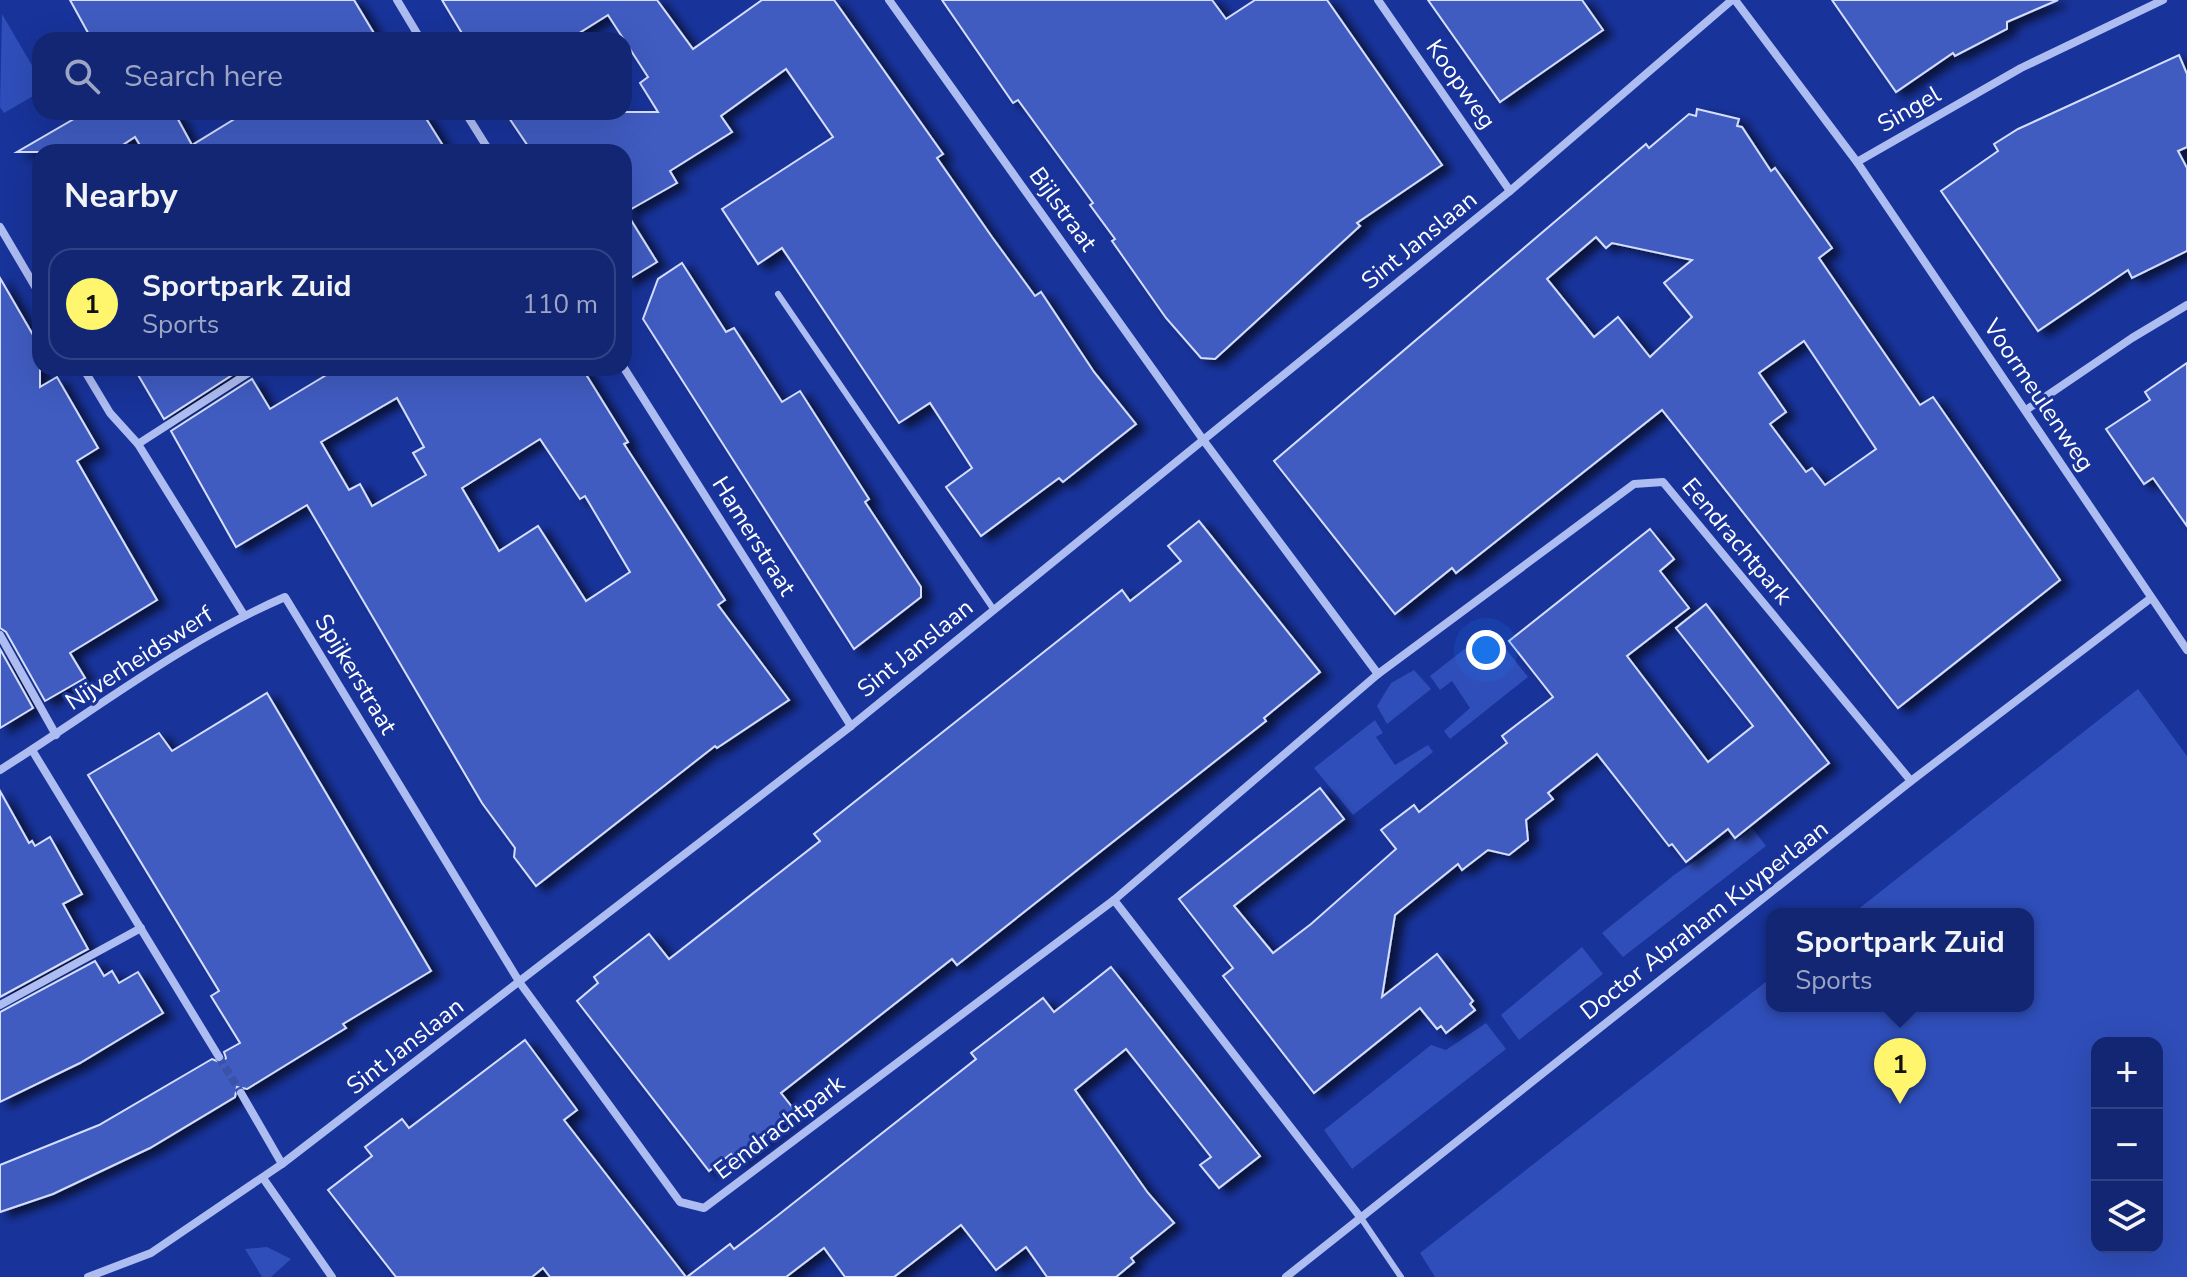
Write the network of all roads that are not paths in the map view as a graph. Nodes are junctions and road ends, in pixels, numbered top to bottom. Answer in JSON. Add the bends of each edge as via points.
{"nodes":[{"id":1,"x":397,"y":0,"type":"edge"},
{"id":2,"x":889,"y":0,"type":"edge"},
{"id":3,"x":1378,"y":0,"type":"edge"},
{"id":4,"x":1734,"y":0,"type":"edge"},
{"id":5,"x":2163,"y":0,"type":"edge"},
{"id":6,"x":416,"y":32,"type":"edge"},
{"id":7,"x":470,"y":120,"type":"edge"},
{"id":8,"x":485,"y":144,"type":"edge"},
{"id":9,"x":1857,"y":162,"type":"junction"},
{"id":10,"x":1510,"y":191,"type":"junction"},
{"id":11,"x":0,"y":227,"type":"edge"},
{"id":12,"x":32,"y":281,"type":"edge"},
{"id":13,"x":778,"y":294,"type":"dead end"},
{"id":14,"x":2187,"y":305,"type":"edge"},
{"id":15,"x":88,"y":376,"type":"edge"},
{"id":16,"x":244,"y":376,"type":"edge"},
{"id":17,"x":629,"y":376,"type":"edge"},
{"id":18,"x":2026,"y":410,"type":"junction"},
{"id":19,"x":1204,"y":441,"type":"junction"},
{"id":20,"x":138,"y":444,"type":"junction"},
{"id":21,"x":2151,"y":598,"type":"junction"},
{"id":22,"x":994,"y":610,"type":"junction"},
{"id":23,"x":244,"y":615,"type":"junction"},
{"id":24,"x":0,"y":635,"type":"edge"},
{"id":25,"x":2187,"y":650,"type":"edge"},
{"id":26,"x":1378,"y":674,"type":"junction"},
{"id":27,"x":851,"y":726,"type":"junction"},
{"id":28,"x":56,"y":735,"type":"junction"},
{"id":29,"x":32,"y":750,"type":"junction"},
{"id":30,"x":0,"y":770,"type":"edge"},
{"id":31,"x":1911,"y":781,"type":"junction"},
{"id":32,"x":1114,"y":900,"type":"junction"},
{"id":33,"x":141,"y":928,"type":"junction"},
{"id":34,"x":520,"y":983,"type":"junction"},
{"id":35,"x":0,"y":1005,"type":"edge"},
{"id":36,"x":219,"y":1057,"type":"tunnel mouth"},
{"id":37,"x":241,"y":1093,"type":"tunnel mouth"},
{"id":38,"x":282,"y":1164,"type":"junction"},
{"id":39,"x":263,"y":1178,"type":"junction"},
{"id":40,"x":1361,"y":1218,"type":"junction"},
{"id":41,"x":88,"y":1277,"type":"edge"},
{"id":42,"x":332,"y":1277,"type":"edge"},
{"id":43,"x":1286,"y":1277,"type":"edge"},
{"id":44,"x":1401,"y":1277,"type":"edge"}],
"edges":[{"from":1,"to":6,"type":"street"},
{"from":2,"to":19,"type":"street","name":"Bijlstraat"},
{"from":3,"to":10,"type":"street","name":"Koopweg"},
{"from":4,"to":9,"type":"street"},
{"from":4,"to":10,"type":"street","name":"Sint Janslaan"},
{"from":5,"to":9,"type":"street","name":"Singel","via":[[2021,68]]},
{"from":7,"to":8,"type":"street"},
{"from":9,"to":18,"type":"street","name":"Voormeulenweg"},
{"from":10,"to":19,"type":"street","name":"Sint Janslaan"},
{"from":11,"to":12,"type":"street"},
{"from":13,"to":22,"type":"lane"},
{"from":14,"to":18,"type":"street"},
{"from":15,"to":20,"type":"street","via":[[110,413]]},
{"from":16,"to":20,"type":"street"},
{"from":17,"to":27,"type":"street","name":"Hamerstraat"},
{"from":18,"to":21,"type":"street","name":"Voormeulenweg"},
{"from":19,"to":22,"type":"street","name":"Sint Janslaan"},
{"from":19,"to":26,"type":"street"},
{"from":20,"to":23,"type":"street"},
{"from":21,"to":25,"type":"street","name":"Voormeulenweg"},
{"from":21,"to":31,"type":"street","name":"Doctor Abraham Kuyperlaan"},
{"from":22,"to":27,"type":"street","name":"Sint Janslaan"},
{"from":23,"to":28,"type":"street","name":"Nijverheidswerf","via":[[144,674]]},
{"from":23,"to":34,"type":"street","name":"Spijkerstraat","via":[[285,597]]},
{"from":24,"to":28,"type":"street","name":"Nijverheidswerf"},
{"from":26,"to":31,"type":"street","name":"Eendrachtpark","via":[[1634,484],[1663,482]]},
{"from":26,"to":32,"type":"street","name":"Eendrachtpark"},
{"from":27,"to":34,"type":"street","name":"Sint Janslaan"},
{"from":28,"to":29,"type":"street","name":"Nijverheidswerf"},
{"from":29,"to":30,"type":"street","name":"Nijverheidswerf"},
{"from":29,"to":33,"type":"street"},
{"from":31,"to":40,"type":"street","name":"Doctor Abraham Kuyperlaan"},
{"from":32,"to":34,"type":"street","name":"Eendrachtpark","via":[[704,1208],[680,1202]]},
{"from":32,"to":40,"type":"street"},
{"from":33,"to":35,"type":"street"},
{"from":33,"to":36,"type":"street"},
{"from":34,"to":38,"type":"street","name":"Sint Janslaan"},
{"from":37,"to":38,"type":"street"},
{"from":38,"to":39,"type":"street","name":"Sint Janslaan"},
{"from":39,"to":41,"type":"street","name":"Sint Janslaan","via":[[151,1253]]},
{"from":39,"to":42,"type":"street"},
{"from":40,"to":43,"type":"street","name":"Doctor Abraham Kuyperlaan"},
{"from":40,"to":44,"type":"lane"}]}
